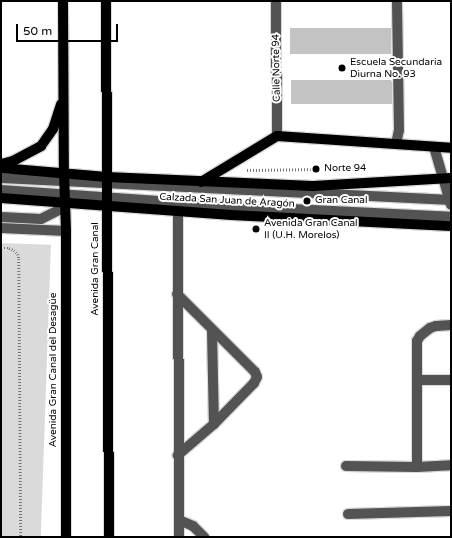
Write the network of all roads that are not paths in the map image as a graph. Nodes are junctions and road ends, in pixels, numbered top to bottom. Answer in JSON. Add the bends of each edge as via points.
{"nodes":[{"id":1,"x":63,"y":1,"type":"edge"},
{"id":2,"x":106,"y":1,"type":"edge"},
{"id":3,"x":276,"y":1,"type":"edge"},
{"id":4,"x":397,"y":1,"type":"edge"},
{"id":5,"x":64,"y":94,"type":"junction"},
{"id":6,"x":277,"y":136,"type":"junction"},
{"id":7,"x":396,"y":144,"type":"junction"},
{"id":8,"x":434,"y":147,"type":"junction"},
{"id":9,"x":451,"y":148,"type":"edge"},
{"id":10,"x":1,"y":164,"type":"edge"},
{"id":11,"x":1,"y":168,"type":"edge"},
{"id":12,"x":1,"y":178,"type":"edge"},
{"id":13,"x":64,"y":178,"type":"junction"},
{"id":14,"x":447,"y":179,"type":"edge"},
{"id":15,"x":108,"y":181,"type":"junction"},
{"id":16,"x":201,"y":182,"type":"junction"},
{"id":17,"x":1,"y":190,"type":"edge"},
{"id":18,"x":1,"y":198,"type":"edge"},
{"id":19,"x":64,"y":198,"type":"junction"},
{"id":20,"x":107,"y":202,"type":"junction"},
{"id":21,"x":450,"y":202,"type":"edge"},
{"id":22,"x":178,"y":211,"type":"junction"},
{"id":23,"x":1,"y":217,"type":"edge"},
{"id":24,"x":451,"y":217,"type":"edge"},
{"id":25,"x":451,"y":226,"type":"edge"},
{"id":26,"x":1,"y":228,"type":"edge"},
{"id":27,"x":66,"y":231,"type":"junction"},
{"id":28,"x":177,"y":294,"type":"junction"},
{"id":29,"x":451,"y":325,"type":"edge"},
{"id":30,"x":212,"y":331,"type":"junction"},
{"id":31,"x":417,"y":380,"type":"junction"},
{"id":32,"x":451,"y":380,"type":"edge"},
{"id":33,"x":214,"y":424,"type":"junction"},
{"id":34,"x":178,"y":455,"type":"junction"},
{"id":35,"x":451,"y":464,"type":"edge"},
{"id":36,"x":346,"y":466,"type":"dead end"},
{"id":37,"x":417,"y":467,"type":"junction"},
{"id":38,"x":451,"y":511,"type":"edge"},
{"id":39,"x":348,"y":514,"type":"dead end"},
{"id":40,"x":180,"y":520,"type":"junction"},
{"id":41,"x":66,"y":537,"type":"edge"},
{"id":42,"x":109,"y":537,"type":"edge"},
{"id":43,"x":178,"y":537,"type":"edge"},
{"id":44,"x":204,"y":537,"type":"edge"}],
"edges":[{"from":1,"to":5,"type":"main road"},
{"from":2,"to":15,"type":"main road","name":"Avenida Gran Canal"},
{"from":3,"to":6,"type":"street","name":"Calle Norte 94"},
{"from":4,"to":7,"type":"street","via":[[399,130]]},
{"from":5,"to":10,"type":"main road","via":[[53,129],[41,146],[13,161]]},
{"from":5,"to":13,"type":"main road"},
{"from":6,"to":7,"type":"main road"},
{"from":6,"to":16,"type":"main road"},
{"from":7,"to":8,"type":"main road"},
{"from":8,"to":9,"type":"main road"},
{"from":8,"to":14,"type":"street"},
{"from":11,"to":13,"type":"main road","name":"Calzada San Juan de Aragón"},
{"from":12,"to":13,"type":"street"},
{"from":13,"to":15,"type":"main road","name":"Calzada San Juan de Aragón"},
{"from":13,"to":19,"type":"main road"},
{"from":14,"to":16,"type":"main road","name":"Calzada San Juan de Aragón","via":[[313,186]]},
{"from":14,"to":21,"type":"street"},
{"from":15,"to":16,"type":"main road","name":"Calzada San Juan de Aragón"},
{"from":15,"to":20,"type":"main road","name":"Avenida Gran Canal"},
{"from":15,"to":21,"type":"street"},
{"from":17,"to":19,"type":"street"},
{"from":18,"to":19,"type":"main road","name":"Calzada San Juan de Aragón"},
{"from":19,"to":20,"type":"main road","name":"Calzada San Juan de Aragón"},
{"from":19,"to":23,"type":"street","via":[[55,212],[41,219]]},
{"from":19,"to":27,"type":"main road","name":"Avenida Gran Canal del Desagüe"},
{"from":20,"to":22,"type":"main road","name":"Calzada San Juan de Aragón"},
{"from":20,"to":24,"type":"street"},
{"from":20,"to":42,"type":"main road","name":"Avenida Gran Canal"},
{"from":22,"to":25,"type":"main road","name":"Calzada San Juan de Aragón"},
{"from":22,"to":28,"type":"street"},
{"from":26,"to":27,"type":"street"},
{"from":27,"to":41,"type":"main road","name":"Avenida Gran Canal del Desagüe"},
{"from":28,"to":30,"type":"street"},
{"from":28,"to":34,"type":"street"},
{"from":29,"to":31,"type":"street","via":[[436,326],[424,331],[420,336],[417,341]]},
{"from":30,"to":33,"type":"street"},
{"from":30,"to":33,"type":"street","via":[[255,372],[257,377]]},
{"from":31,"to":32,"type":"street"},
{"from":31,"to":37,"type":"street"},
{"from":33,"to":34,"type":"street"},
{"from":34,"to":40,"type":"street"},
{"from":35,"to":37,"type":"street"},
{"from":36,"to":37,"type":"street"},
{"from":38,"to":39,"type":"street"},
{"from":40,"to":43,"type":"street"},
{"from":40,"to":44,"type":"street","via":[[193,526]]}]}
